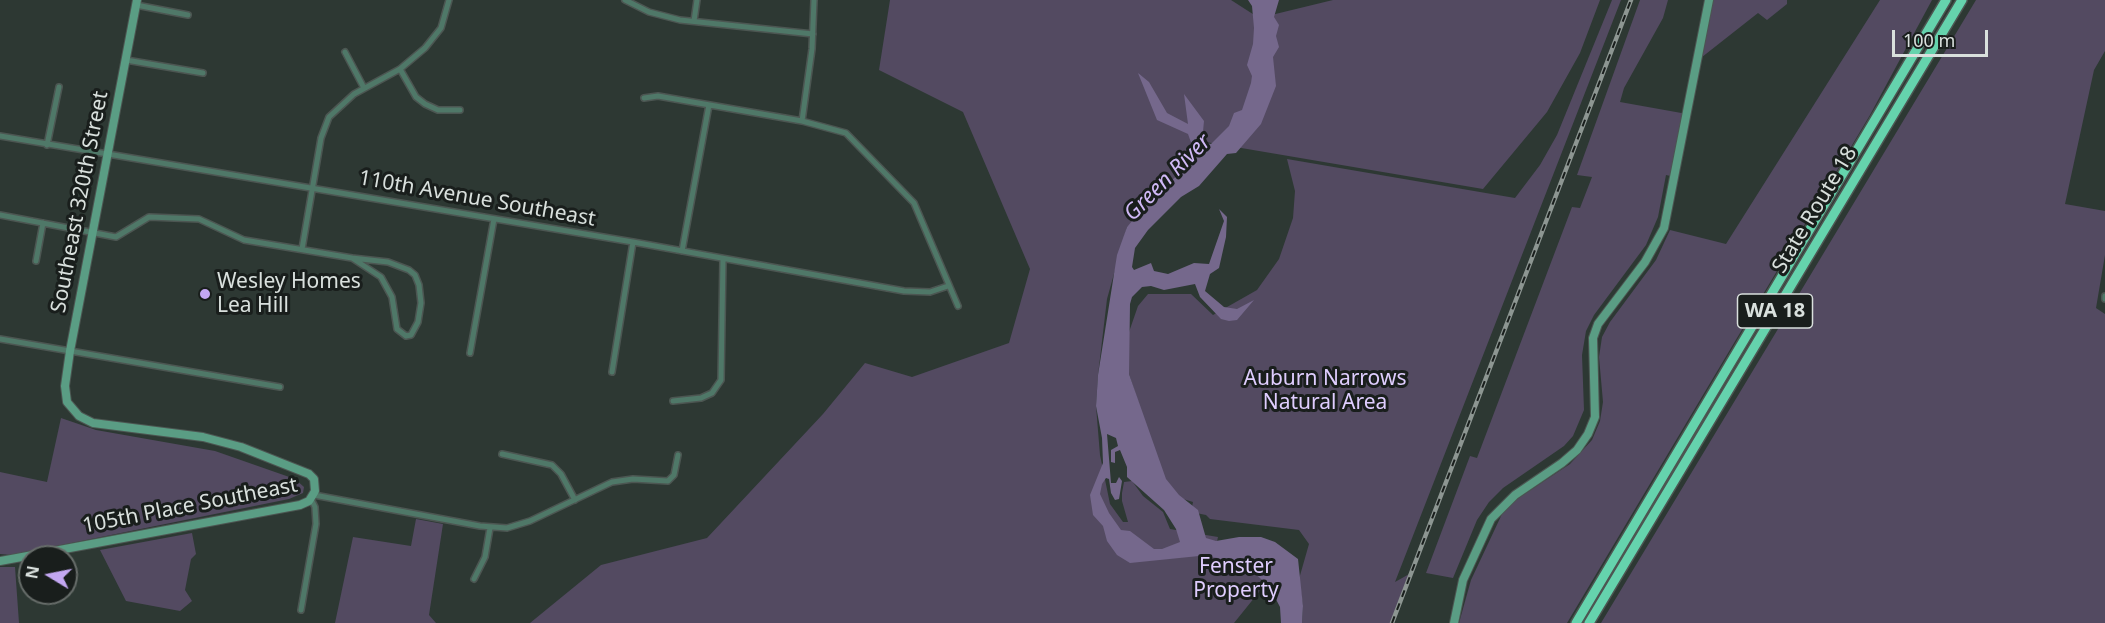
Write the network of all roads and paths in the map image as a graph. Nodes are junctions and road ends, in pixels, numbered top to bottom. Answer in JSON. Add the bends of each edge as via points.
{"nodes":[{"id":1,"x":449,"y":0,"type":"edge"},
{"id":2,"x":625,"y":0,"type":"edge"},
{"id":3,"x":697,"y":0,"type":"edge"},
{"id":4,"x":814,"y":0,"type":"edge"},
{"id":5,"x":1709,"y":0,"type":"edge"},
{"id":6,"x":1962,"y":0,"type":"edge"},
{"id":7,"x":136,"y":3,"type":"edge"},
{"id":8,"x":1943,"y":3,"type":"edge"},
{"id":9,"x":188,"y":15,"type":"dead end"},
{"id":10,"x":694,"y":21,"type":"junction"},
{"id":11,"x":813,"y":34,"type":"junction"},
{"id":12,"x":345,"y":52,"type":"dead end"},
{"id":13,"x":126,"y":60,"type":"junction"},
{"id":14,"x":400,"y":69,"type":"junction"},
{"id":15,"x":203,"y":73,"type":"dead end"},
{"id":16,"x":59,"y":87,"type":"dead end"},
{"id":17,"x":364,"y":88,"type":"junction"},
{"id":18,"x":644,"y":98,"type":"dead end"},
{"id":19,"x":709,"y":105,"type":"junction"},
{"id":20,"x":460,"y":110,"type":"dead end"},
{"id":21,"x":802,"y":121,"type":"junction"},
{"id":22,"x":0,"y":136,"type":"edge"},
{"id":23,"x":47,"y":145,"type":"junction"},
{"id":24,"x":108,"y":156,"type":"junction"},
{"id":25,"x":312,"y":188,"type":"junction"},
{"id":26,"x":0,"y":215,"type":"edge"},
{"id":27,"x":494,"y":219,"type":"junction"},
{"id":28,"x":43,"y":223,"type":"junction"},
{"id":29,"x":94,"y":233,"type":"junction"},
{"id":30,"x":633,"y":242,"type":"junction"},
{"id":31,"x":302,"y":249,"type":"junction"},
{"id":32,"x":682,"y":251,"type":"junction"},
{"id":33,"x":352,"y":258,"type":"junction"},
{"id":34,"x":723,"y":259,"type":"junction"},
{"id":35,"x":36,"y":261,"type":"dead end"},
{"id":36,"x":948,"y":286,"type":"junction"},
{"id":37,"x":958,"y":306,"type":"dead end"},
{"id":38,"x":0,"y":339,"type":"edge"},
{"id":39,"x":70,"y":351,"type":"junction"},
{"id":40,"x":470,"y":353,"type":"dead end"},
{"id":41,"x":612,"y":372,"type":"dead end"},
{"id":42,"x":280,"y":387,"type":"dead end"},
{"id":43,"x":673,"y":401,"type":"dead end"},
{"id":44,"x":502,"y":454,"type":"dead end"},
{"id":45,"x":678,"y":455,"type":"dead end"},
{"id":46,"x":312,"y":497,"type":"junction"},
{"id":47,"x":575,"y":500,"type":"junction"},
{"id":48,"x":490,"y":528,"type":"junction"},
{"id":49,"x":0,"y":561,"type":"edge"},
{"id":50,"x":474,"y":579,"type":"dead end"},
{"id":51,"x":301,"y":610,"type":"dead end"},
{"id":52,"x":1454,"y":623,"type":"edge"},
{"id":53,"x":1576,"y":623,"type":"edge"},
{"id":54,"x":1589,"y":623,"type":"edge"}],
"edges":[{"from":1,"to":14,"type":"street","via":[[436,35]]},
{"from":2,"to":10,"type":"street","via":[[656,14]]},
{"from":3,"to":10,"type":"street"},
{"from":4,"to":11,"type":"street"},
{"from":5,"to":52,"type":"street","via":[[1664,228],[1645,262],[1598,324],[1593,338],[1595,417],[1577,450],[1515,495],[1491,519],[1463,580]]},
{"from":6,"to":54,"type":"highway","name":"State Route 18","number":"WA 18"},
{"from":7,"to":9,"type":"street"},
{"from":7,"to":13,"type":"street","name":"Southeast 320th Street"},
{"from":8,"to":53,"type":"highway","name":"State Route 18","number":"WA 18"},
{"from":10,"to":11,"type":"street"},
{"from":11,"to":21,"type":"street"},
{"from":12,"to":17,"type":"street"},
{"from":13,"to":15,"type":"street"},
{"from":13,"to":24,"type":"street","name":"Southeast 320th Street"},
{"from":14,"to":17,"type":"street"},
{"from":14,"to":20,"type":"street","via":[[416,97],[425,104],[438,110]]},
{"from":16,"to":23,"type":"street"},
{"from":17,"to":25,"type":"street","via":[[344,102],[326,123]]},
{"from":18,"to":19,"type":"street","via":[[658,96]]},
{"from":19,"to":21,"type":"street"},
{"from":19,"to":32,"type":"street"},
{"from":21,"to":36,"type":"street","via":[[846,133],[914,202]]},
{"from":22,"to":23,"type":"street","name":"110th Avenue Southeast"},
{"from":23,"to":24,"type":"street","name":"110th Avenue Southeast"},
{"from":24,"to":25,"type":"street","name":"110th Avenue Southeast"},
{"from":24,"to":29,"type":"street","name":"Southeast 320th Street"},
{"from":25,"to":27,"type":"street","name":"110th Avenue Southeast"},
{"from":25,"to":31,"type":"street"},
{"from":26,"to":28,"type":"street"},
{"from":27,"to":30,"type":"street","name":"110th Avenue Southeast"},
{"from":27,"to":40,"type":"street"},
{"from":28,"to":29,"type":"street"},
{"from":28,"to":35,"type":"street"},
{"from":29,"to":31,"type":"street","via":[[119,236],[150,217],[199,219],[244,240]]},
{"from":29,"to":39,"type":"street","name":"Southeast 320th Street"},
{"from":30,"to":32,"type":"street","name":"110th Avenue Southeast"},
{"from":30,"to":41,"type":"street"},
{"from":31,"to":33,"type":"street"},
{"from":32,"to":34,"type":"street","name":"110th Avenue Southeast"},
{"from":33,"to":33,"type":"street","via":[[381,277],[392,297],[397,329],[411,335],[421,303],[415,275],[388,262]]},
{"from":34,"to":36,"type":"street","name":"110th Avenue Southeast","via":[[917,293]]},
{"from":34,"to":43,"type":"street","via":[[721,380],[712,393],[701,398]]},
{"from":36,"to":37,"type":"street"},
{"from":38,"to":39,"type":"street"},
{"from":39,"to":42,"type":"street"},
{"from":39,"to":46,"type":"street","name":"Southeast 320th Street","via":[[65,392],[71,410],[83,419],[203,437],[241,447],[309,474],[316,486]]},
{"from":44,"to":47,"type":"street","via":[[554,466]]},
{"from":45,"to":47,"type":"street","via":[[671,479],[618,481]]},
{"from":46,"to":48,"type":"street"},
{"from":46,"to":49,"type":"street","name":"105th Place Southeast","via":[[289,507]]},
{"from":46,"to":51,"type":"street","via":[[316,524]]},
{"from":47,"to":48,"type":"street","via":[[515,526]]},
{"from":48,"to":50,"type":"street","via":[[485,557]]}]}
